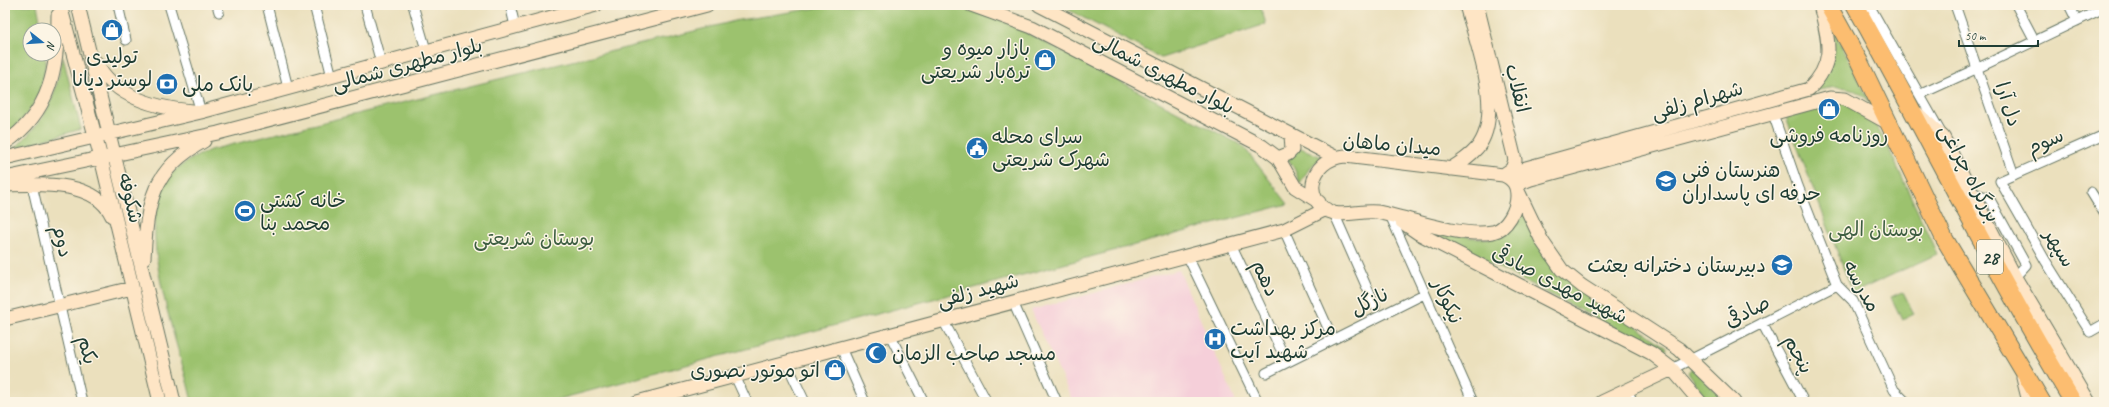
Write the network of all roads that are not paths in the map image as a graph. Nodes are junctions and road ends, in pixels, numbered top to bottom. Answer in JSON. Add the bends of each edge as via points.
{"nodes":[{"id":1,"x":59,"y":5,"type":"edge"},
{"id":2,"x":118,"y":5,"type":"edge"},
{"id":3,"x":169,"y":5,"type":"edge"},
{"id":4,"x":267,"y":5,"type":"edge"},
{"id":5,"x":314,"y":5,"type":"edge"},
{"id":6,"x":365,"y":5,"type":"edge"},
{"id":7,"x":413,"y":5,"type":"edge"},
{"id":8,"x":510,"y":5,"type":"edge"},
{"id":9,"x":596,"y":5,"type":"edge"},
{"id":10,"x":707,"y":5,"type":"edge"},
{"id":11,"x":971,"y":5,"type":"edge"},
{"id":12,"x":1039,"y":5,"type":"edge"},
{"id":13,"x":1466,"y":5,"type":"edge"},
{"id":14,"x":1477,"y":5,"type":"edge"},
{"id":15,"x":1820,"y":5,"type":"edge"},
{"id":16,"x":1828,"y":5,"type":"edge"},
{"id":17,"x":1855,"y":5,"type":"edge"},
{"id":18,"x":1869,"y":5,"type":"edge"},
{"id":19,"x":1955,"y":5,"type":"edge"},
{"id":20,"x":2016,"y":5,"type":"edge"},
{"id":21,"x":2069,"y":5,"type":"edge"},
{"id":22,"x":80,"y":6,"type":"edge"},
{"id":23,"x":2104,"y":8,"type":"edge"},
{"id":24,"x":2077,"y":21,"type":"junction"},
{"id":25,"x":515,"y":26,"type":"junction"},
{"id":26,"x":85,"y":35,"type":"junction"},
{"id":27,"x":126,"y":40,"type":"dead end"},
{"id":28,"x":2035,"y":41,"type":"junction"},
{"id":29,"x":426,"y":50,"type":"junction"},
{"id":30,"x":381,"y":63,"type":"junction"},
{"id":31,"x":1978,"y":68,"type":"junction"},
{"id":32,"x":332,"y":77,"type":"junction"},
{"id":33,"x":288,"y":88,"type":"junction"},
{"id":34,"x":1921,"y":94,"type":"junction"},
{"id":35,"x":1913,"y":110,"type":"junction"},
{"id":36,"x":201,"y":112,"type":"junction"},
{"id":37,"x":1773,"y":114,"type":"junction"},
{"id":38,"x":1890,"y":124,"type":"junction"},
{"id":39,"x":110,"y":134,"type":"junction"},
{"id":40,"x":218,"y":134,"type":"junction"},
{"id":41,"x":1291,"y":135,"type":"junction"},
{"id":42,"x":2104,"y":135,"type":"edge"},
{"id":43,"x":1943,"y":137,"type":"junction"},
{"id":44,"x":96,"y":138,"type":"junction"},
{"id":45,"x":5,"y":143,"type":"edge"},
{"id":46,"x":115,"y":155,"type":"junction"},
{"id":47,"x":1336,"y":157,"type":"junction"},
{"id":48,"x":5,"y":158,"type":"edge"},
{"id":49,"x":101,"y":158,"type":"junction"},
{"id":50,"x":1278,"y":158,"type":"junction"},
{"id":51,"x":1450,"y":169,"type":"junction"},
{"id":52,"x":2014,"y":175,"type":"junction"},
{"id":53,"x":5,"y":178,"type":"edge"},
{"id":54,"x":2000,"y":181,"type":"joint"},
{"id":55,"x":1511,"y":182,"type":"junction"},
{"id":56,"x":5,"y":185,"type":"edge"},
{"id":57,"x":32,"y":185,"type":"junction"},
{"id":58,"x":2092,"y":192,"type":"dead end"},
{"id":59,"x":1326,"y":208,"type":"junction"},
{"id":60,"x":2104,"y":213,"type":"edge"},
{"id":61,"x":1390,"y":215,"type":"junction"},
{"id":62,"x":1284,"y":230,"type":"junction"},
{"id":63,"x":120,"y":238,"type":"junction"},
{"id":64,"x":1230,"y":244,"type":"junction"},
{"id":65,"x":1187,"y":256,"type":"junction"},
{"id":66,"x":144,"y":272,"type":"junction"},
{"id":67,"x":1837,"y":285,"type":"junction"},
{"id":68,"x":132,"y":288,"type":"junction"},
{"id":69,"x":1424,"y":294,"type":"junction"},
{"id":70,"x":1013,"y":302,"type":"junction"},
{"id":71,"x":60,"y":306,"type":"junction"},
{"id":72,"x":1375,"y":306,"type":"dead end"},
{"id":73,"x":5,"y":319,"type":"edge"},
{"id":74,"x":943,"y":320,"type":"junction"},
{"id":75,"x":1762,"y":323,"type":"junction"},
{"id":76,"x":2104,"y":324,"type":"edge"},
{"id":77,"x":1328,"y":328,"type":"dead end"},
{"id":78,"x":890,"y":335,"type":"junction"},
{"id":79,"x":841,"y":348,"type":"junction"},
{"id":80,"x":1280,"y":348,"type":"dead end"},
{"id":81,"x":1690,"y":360,"type":"junction"},
{"id":82,"x":786,"y":362,"type":"junction"},
{"id":83,"x":2020,"y":366,"type":"junction"},
{"id":84,"x":1672,"y":369,"type":"junction"},
{"id":85,"x":1266,"y":373,"type":"dead end"},
{"id":86,"x":735,"y":376,"type":"junction"},
{"id":87,"x":1627,"y":390,"type":"junction"},
{"id":88,"x":663,"y":399,"type":"edge"},
{"id":89,"x":82,"y":402,"type":"edge"},
{"id":90,"x":160,"y":402,"type":"edge"},
{"id":91,"x":174,"y":402,"type":"edge"},
{"id":92,"x":637,"y":402,"type":"edge"},
{"id":93,"x":747,"y":402,"type":"edge"},
{"id":94,"x":805,"y":402,"type":"edge"},
{"id":95,"x":865,"y":402,"type":"edge"},
{"id":96,"x":924,"y":402,"type":"edge"},
{"id":97,"x":987,"y":402,"type":"edge"},
{"id":98,"x":1057,"y":402,"type":"edge"},
{"id":99,"x":1258,"y":402,"type":"edge"},
{"id":100,"x":1473,"y":402,"type":"edge"},
{"id":101,"x":1602,"y":402,"type":"edge"},
{"id":102,"x":1633,"y":402,"type":"edge"},
{"id":103,"x":1700,"y":402,"type":"edge"},
{"id":104,"x":1734,"y":402,"type":"edge"},
{"id":105,"x":1804,"y":402,"type":"edge"},
{"id":106,"x":1906,"y":402,"type":"edge"},
{"id":107,"x":2029,"y":402,"type":"edge"},
{"id":108,"x":2042,"y":402,"type":"edge"},
{"id":109,"x":2073,"y":402,"type":"edge"},
{"id":110,"x":2089,"y":402,"type":"edge"}],
"edges":[{"from":1,"to":44,"type":"main road","name":"شکوفه"},
{"from":1,"to":45,"type":"main road","via":[[58,43],[47,93],[40,110]]},
{"from":2,"to":27,"type":"street"},
{"from":3,"to":36,"type":"street"},
{"from":4,"to":33,"type":"street"},
{"from":5,"to":32,"type":"street"},
{"from":6,"to":30,"type":"street"},
{"from":7,"to":29,"type":"street"},
{"from":8,"to":25,"type":"street"},
{"from":9,"to":25,"type":"main road","name":"بلوار مطهری شمالی"},
{"from":10,"to":40,"type":"main road","name":"بلوار مطهری شمالی"},
{"from":11,"to":50,"type":"main road","name":"بلوار مطهری شمالی","via":[[1032,27],[1262,146]]},
{"from":12,"to":41,"type":"main road","name":"بلوار مطهری شمالی"},
{"from":13,"to":51,"type":"main road","name":"انقلاب","via":[[1490,102],[1484,136],[1478,147]]},
{"from":14,"to":55,"type":"main road","name":"انقلاب","via":[[1515,160]]},
{"from":15,"to":55,"type":"main road","name":"شهرام زلفی","via":[[1829,46],[1821,77],[1809,89],[1526,168]]},
{"from":16,"to":38,"type":"highway","number":"28"},
{"from":17,"to":35,"type":"highway","name":"بزرگراه چراغی","number":"28"},
{"from":18,"to":34,"type":"street"},
{"from":19,"to":31,"type":"street","name":"دل آرا"},
{"from":20,"to":28,"type":"street"},
{"from":21,"to":24,"type":"street"},
{"from":22,"to":26,"type":"main road","name":"شکوفه"},
{"from":23,"to":24,"type":"street"},
{"from":24,"to":28,"type":"street"},
{"from":25,"to":29,"type":"main road","name":"بلوار مطهری شمالی"},
{"from":26,"to":36,"type":"main road","via":[[97,64],[119,90],[152,104]]},
{"from":26,"to":39,"type":"main road","name":"شکوفه"},
{"from":28,"to":31,"type":"street"},
{"from":29,"to":30,"type":"main road","name":"بلوار مطهری شمالی"},
{"from":30,"to":32,"type":"main road","name":"بلوار مطهری شمالی"},
{"from":31,"to":34,"type":"street"},
{"from":31,"to":52,"type":"street","name":"دل آرا"},
{"from":32,"to":33,"type":"main road","name":"بلوار مطهری شمالی"},
{"from":33,"to":36,"type":"main road","name":"بلوار مطهری شمالی"},
{"from":34,"to":43,"type":"street"},
{"from":35,"to":43,"type":"main road"},
{"from":35,"to":109,"type":"highway","name":"بزرگراه چراغی","number":"28","via":[[1946,177]]},
{"from":36,"to":39,"type":"main road","name":"بلوار مطهری شمالی"},
{"from":37,"to":38,"type":"main road","name":"شهرام زلفی","via":[[1838,98],[1856,104]]},
{"from":37,"to":55,"type":"main road","name":"شهرام زلفی","via":[[1539,177]]},
{"from":37,"to":67,"type":"street","name":"مدرسه"},
{"from":38,"to":83,"type":"highway","number":"28","via":[[1944,238]]},
{"from":39,"to":44,"type":"main road","name":"بلوار مطهری شمالی"},
{"from":39,"to":46,"type":"main road","name":"شکوفه"},
{"from":40,"to":46,"type":"main road","name":"بلوار مطهری شمالی"},
{"from":40,"to":66,"type":"main road","via":[[190,149],[163,173],[146,227]]},
{"from":41,"to":47,"type":"main road","name":"بلوار مطهری شمالی"},
{"from":41,"to":50,"type":"main road","via":[[1292,150]]},
{"from":42,"to":52,"type":"street","name":"سوم"},
{"from":43,"to":110,"type":"main road","via":[[2015,278]]},
{"from":44,"to":48,"type":"main road","name":"بلوار مطهری شمالی"},
{"from":44,"to":49,"type":"main road","name":"شکوفه"},
{"from":46,"to":49,"type":"main road","name":"بلوار مطهری شمالی"},
{"from":46,"to":66,"type":"main road","name":"شکوفه"},
{"from":47,"to":51,"type":"main road","name":"میدان ماهان"},
{"from":47,"to":59,"type":"main road","name":"میدان ماهان","via":[[1319,167],[1313,184],[1314,194]]},
{"from":49,"to":53,"type":"main road","name":"بلوار مطهری شمالی"},
{"from":49,"to":63,"type":"main road","name":"شکوفه"},
{"from":50,"to":59,"type":"main road","name":"بلوار مطهری شمالی","via":[[1295,187]]},
{"from":51,"to":55,"type":"main road","name":"میدان ماهان"},
{"from":52,"to":54,"type":"street","name":"سوم"},
{"from":54,"to":76,"type":"street","name":"سپهر","via":[[2090,332]]},
{"from":55,"to":61,"type":"main road","via":[[1516,208],[1503,226],[1494,232],[1441,228]]},
{"from":55,"to":81,"type":"main road","name":"شهید مهدی صادقی","via":[[1542,241],[1562,270],[1582,286],[1662,337]]},
{"from":56,"to":57,"type":"main road"},
{"from":57,"to":63,"type":"main road","via":[[63,187],[95,196],[109,210]]},
{"from":57,"to":71,"type":"street","name":"دوم"},
{"from":58,"to":60,"type":"street"},
{"from":59,"to":61,"type":"main road"},
{"from":59,"to":62,"type":"main road","name":"شهید زلفی"},
{"from":59,"to":72,"type":"street"},
{"from":61,"to":69,"type":"street","name":"نیکوکار"},
{"from":61,"to":84,"type":"main road","name":"شهید مهدی صادقی","via":[[1418,233],[1652,353]]},
{"from":62,"to":64,"type":"main road","name":"شهید زلفی"},
{"from":62,"to":77,"type":"street"},
{"from":63,"to":68,"type":"main road","name":"شکوفه"},
{"from":64,"to":65,"type":"main road","name":"شهید زلفی"},
{"from":64,"to":80,"type":"street","name":"دهم"},
{"from":65,"to":70,"type":"main road","name":"شهید زلفی"},
{"from":65,"to":99,"type":"street"},
{"from":66,"to":91,"type":"main road","name":"شکوفه"},
{"from":67,"to":75,"type":"street","name":"صادقی"},
{"from":67,"to":106,"type":"street","name":"مدرسه","via":[[1853,301],[1894,390]]},
{"from":68,"to":71,"type":"main road"},
{"from":68,"to":90,"type":"main road","name":"شکوفه"},
{"from":69,"to":85,"type":"street","name":"نازگل"},
{"from":69,"to":100,"type":"street","name":"نیکوکار"},
{"from":70,"to":74,"type":"main road","name":"شهید زلفی"},
{"from":70,"to":98,"type":"street"},
{"from":71,"to":73,"type":"main road"},
{"from":71,"to":89,"type":"street","name":"یکم"},
{"from":74,"to":78,"type":"main road","name":"شهید زلفی"},
{"from":74,"to":97,"type":"street"},
{"from":75,"to":81,"type":"street","name":"صادقی"},
{"from":75,"to":105,"type":"street","name":"پنجم"},
{"from":78,"to":79,"type":"main road","name":"شهید زلفی"},
{"from":78,"to":96,"type":"street"},
{"from":79,"to":82,"type":"main road","name":"شهید زلفی"},
{"from":79,"to":95,"type":"street"},
{"from":81,"to":84,"type":"street","name":"صادقی"},
{"from":81,"to":104,"type":"main road","name":"شهید مهدی صادقی"},
{"from":82,"to":86,"type":"main road","name":"شهید زلفی"},
{"from":82,"to":94,"type":"street"},
{"from":83,"to":107,"type":"main road"},
{"from":83,"to":108,"type":"highway","number":"28"},
{"from":84,"to":87,"type":"main road"},
{"from":84,"to":103,"type":"main road","name":"شهید مهدی صادقی"},
{"from":86,"to":88,"type":"main road","name":"شهید زلفی"},
{"from":86,"to":93,"type":"street"},
{"from":87,"to":101,"type":"main road"},
{"from":87,"to":102,"type":"street"},
{"from":88,"to":92,"type":"main road","name":"شهید زلفی"}]}
